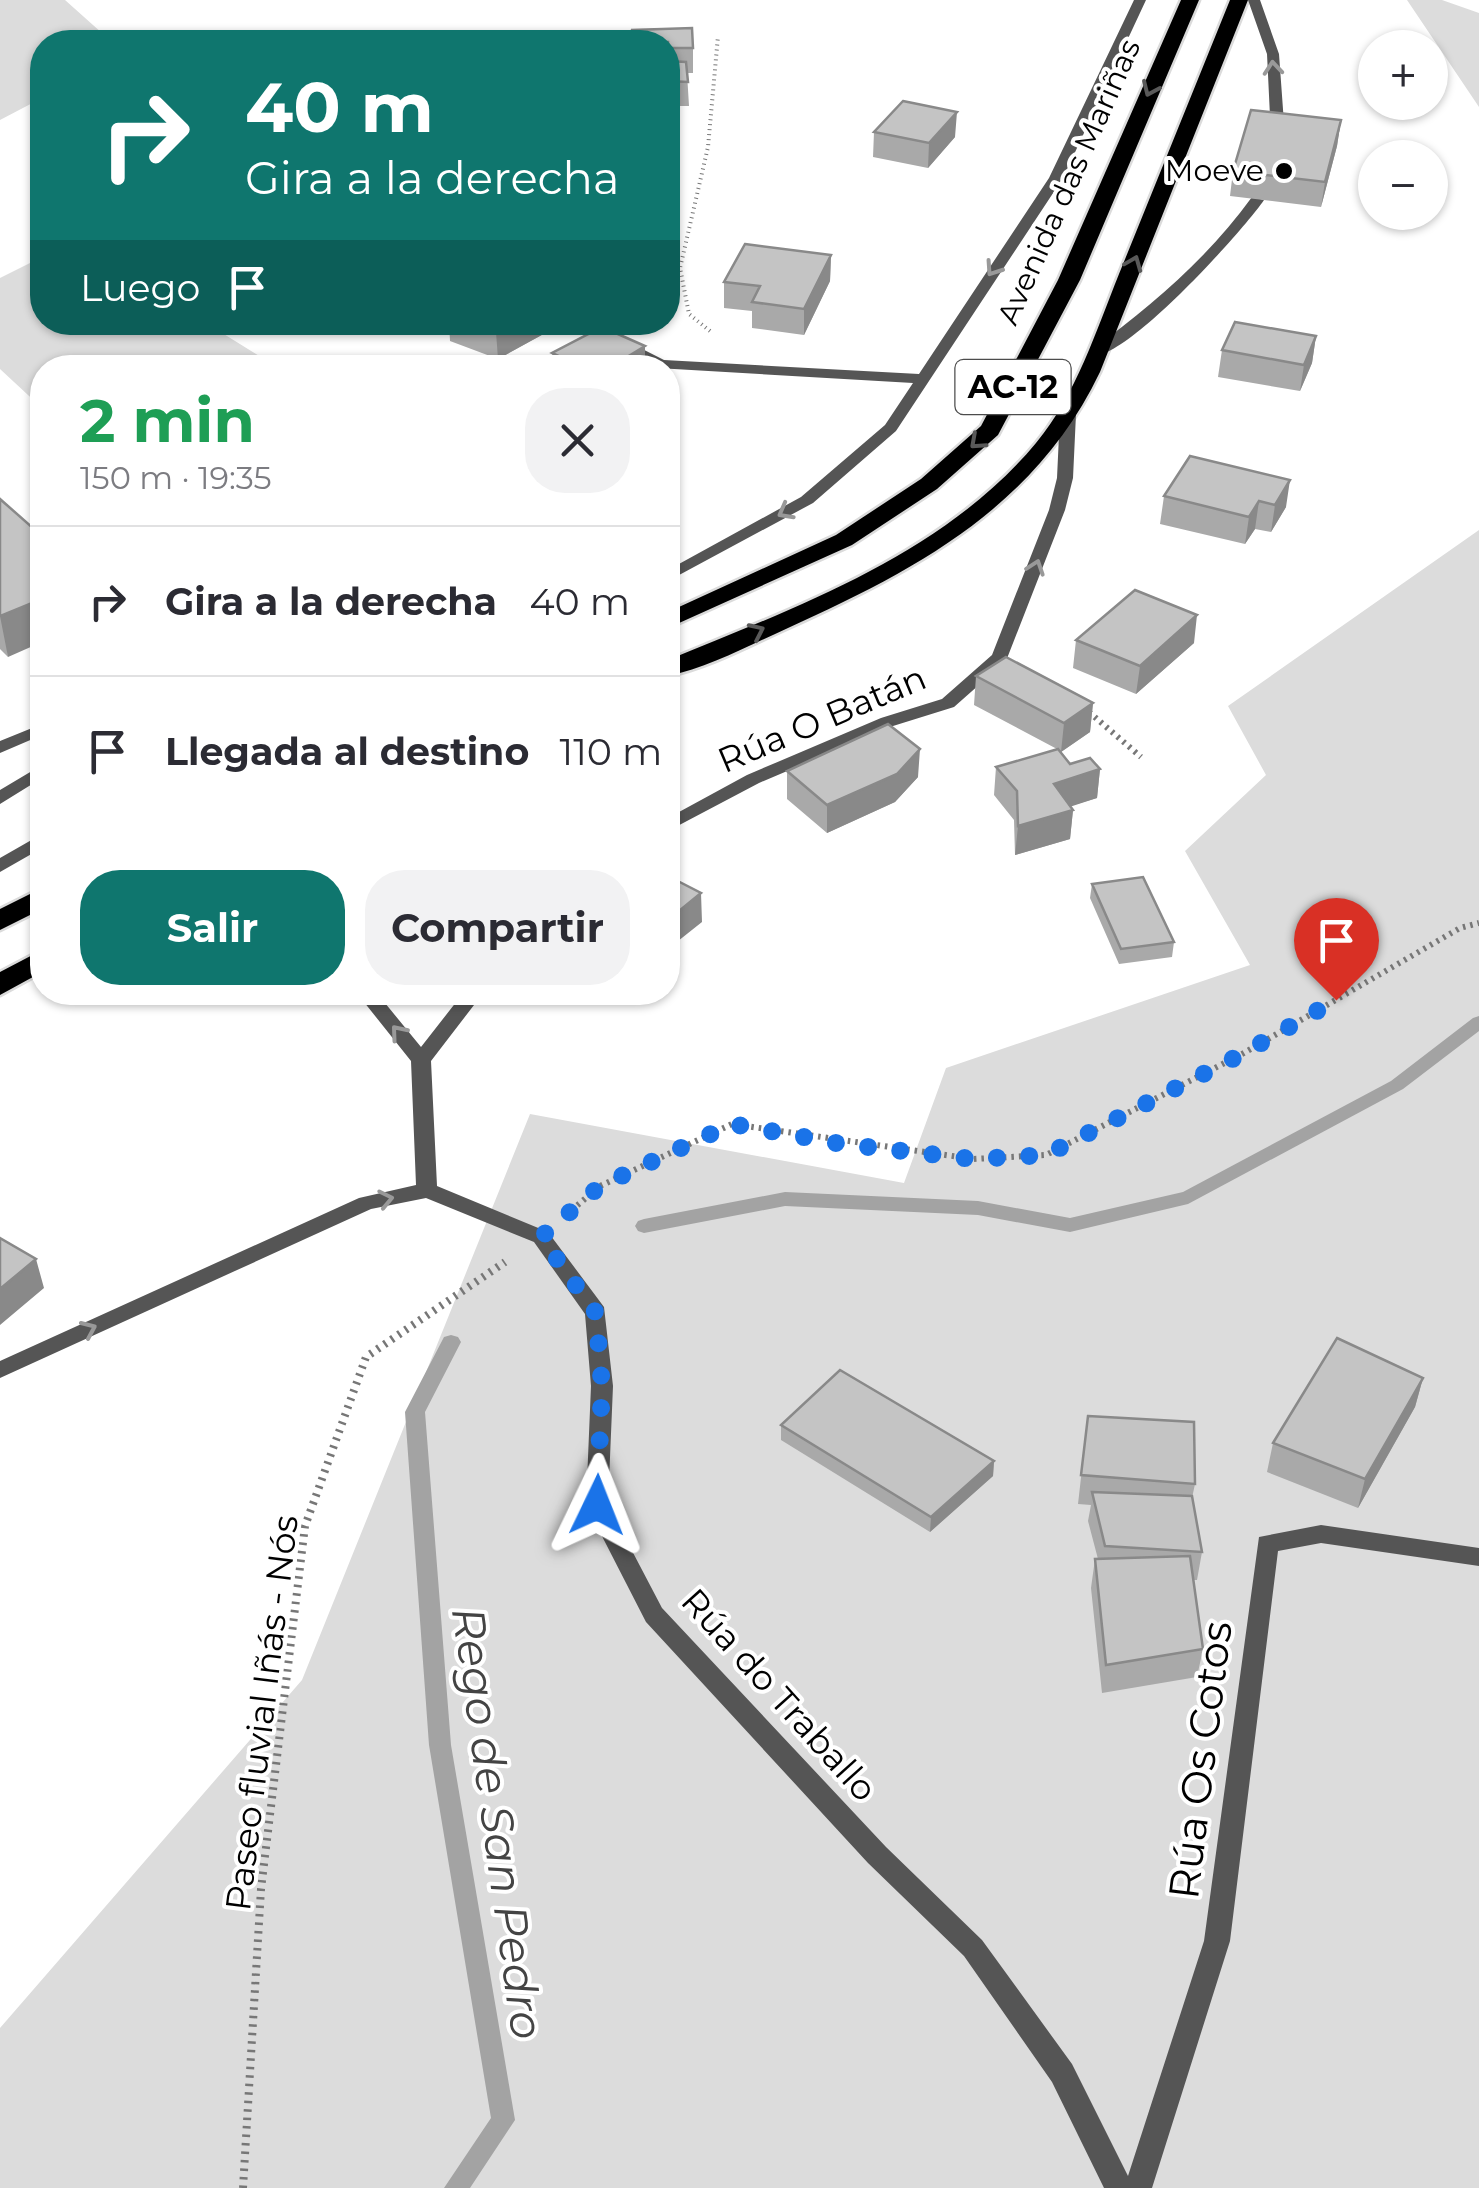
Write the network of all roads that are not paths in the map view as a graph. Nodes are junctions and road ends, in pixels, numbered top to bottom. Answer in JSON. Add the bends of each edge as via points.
{"nodes":[{"id":1,"x":1140,"y":0,"type":"edge"},
{"id":2,"x":1190,"y":0,"type":"edge"},
{"id":3,"x":1239,"y":0,"type":"edge"},
{"id":4,"x":1254,"y":0,"type":"edge"},
{"id":5,"x":1278,"y":139,"type":"edge"},
{"id":6,"x":1257,"y":200,"type":"edge"},
{"id":7,"x":603,"y":335,"type":"edge"},
{"id":8,"x":1096,"y":353,"type":"junction"},
{"id":9,"x":643,"y":355,"type":"edge"},
{"id":10,"x":680,"y":366,"type":"edge"},
{"id":11,"x":924,"y":379,"type":"junction"},
{"id":12,"x":1068,"y":414,"type":"junction"},
{"id":13,"x":680,"y":569,"type":"edge"},
{"id":14,"x":680,"y":615,"type":"edge"},
{"id":15,"x":680,"y":664,"type":"edge"},
{"id":16,"x":30,"y":734,"type":"edge"},
{"id":17,"x":0,"y":748,"type":"edge"},
{"id":18,"x":30,"y":778,"type":"edge"},
{"id":19,"x":0,"y":798,"type":"edge"},
{"id":20,"x":680,"y":819,"type":"edge"},
{"id":21,"x":30,"y":847,"type":"edge"},
{"id":22,"x":0,"y":866,"type":"edge"},
{"id":23,"x":30,"y":904,"type":"edge"},
{"id":24,"x":0,"y":921,"type":"edge"},
{"id":25,"x":30,"y":966,"type":"edge"},
{"id":26,"x":0,"y":985,"type":"edge"},
{"id":27,"x":375,"y":1005,"type":"edge"},
{"id":28,"x":465,"y":1005,"type":"edge"},
{"id":29,"x":422,"y":1060,"type":"junction"},
{"id":30,"x":427,"y":1190,"type":"junction"},
{"id":31,"x":0,"y":1370,"type":"edge"},
{"id":32,"x":1479,"y":1557,"type":"edge"},
{"id":33,"x":1120,"y":2188,"type":"edge"},
{"id":34,"x":1138,"y":2188,"type":"edge"}],
"edges":[{"from":1,"to":11,"type":"street","name":"Avenida das Mariñas","one_way":true,"via":[[1056,178]]},
{"from":2,"to":14,"type":"highway","name":"Avenida das Mariñas","number":"AC-12","one_way":true,"via":[[1069,280],[990,430],[930,484],[844,540]]},
{"from":8,"to":3,"type":"highway","number":"AC-12","one_way":true},
{"from":5,"to":4,"type":"street","one_way":true,"via":[[1273,54]]},
{"from":6,"to":8,"type":"street","via":[[1231,238]]},
{"from":7,"to":9,"type":"street"},
{"from":8,"to":12,"type":"highway","number":"AC-12"},
{"from":10,"to":11,"type":"street"},
{"from":11,"to":13,"type":"street","name":"Avenida das Mariñas","one_way":true,"via":[[891,428],[806,500]]},
{"from":15,"to":12,"type":"highway","number":"AC-12","one_way":true,"via":[[838,594],[938,540],[1042,452]]},
{"from":20,"to":12,"type":"street","name":"Rúa O Batán","one_way":true,"via":[[887,722],[948,703],[1000,657],[1057,510]]},
{"from":16,"to":17,"type":"street"},
{"from":18,"to":19,"type":"street"},
{"from":21,"to":22,"type":"street"},
{"from":23,"to":24,"type":"highway"},
{"from":25,"to":26,"type":"highway"},
{"from":29,"to":27,"type":"street","one_way":true},
{"from":28,"to":29,"type":"street"},
{"from":29,"to":30,"type":"street"},
{"from":31,"to":30,"type":"street","one_way":true,"via":[[366,1204]]},
{"from":30,"to":33,"type":"street","name":"Rúa do Traballo","via":[[541,1237],[596,1313],[602,1386],[597,1505],[654,1614],[877,1855],[973,1948],[1062,2072]]},
{"from":32,"to":34,"type":"street","name":"Rúa Os Cotos","via":[[1321,1534],[1267,1544],[1217,1941]]}]}
